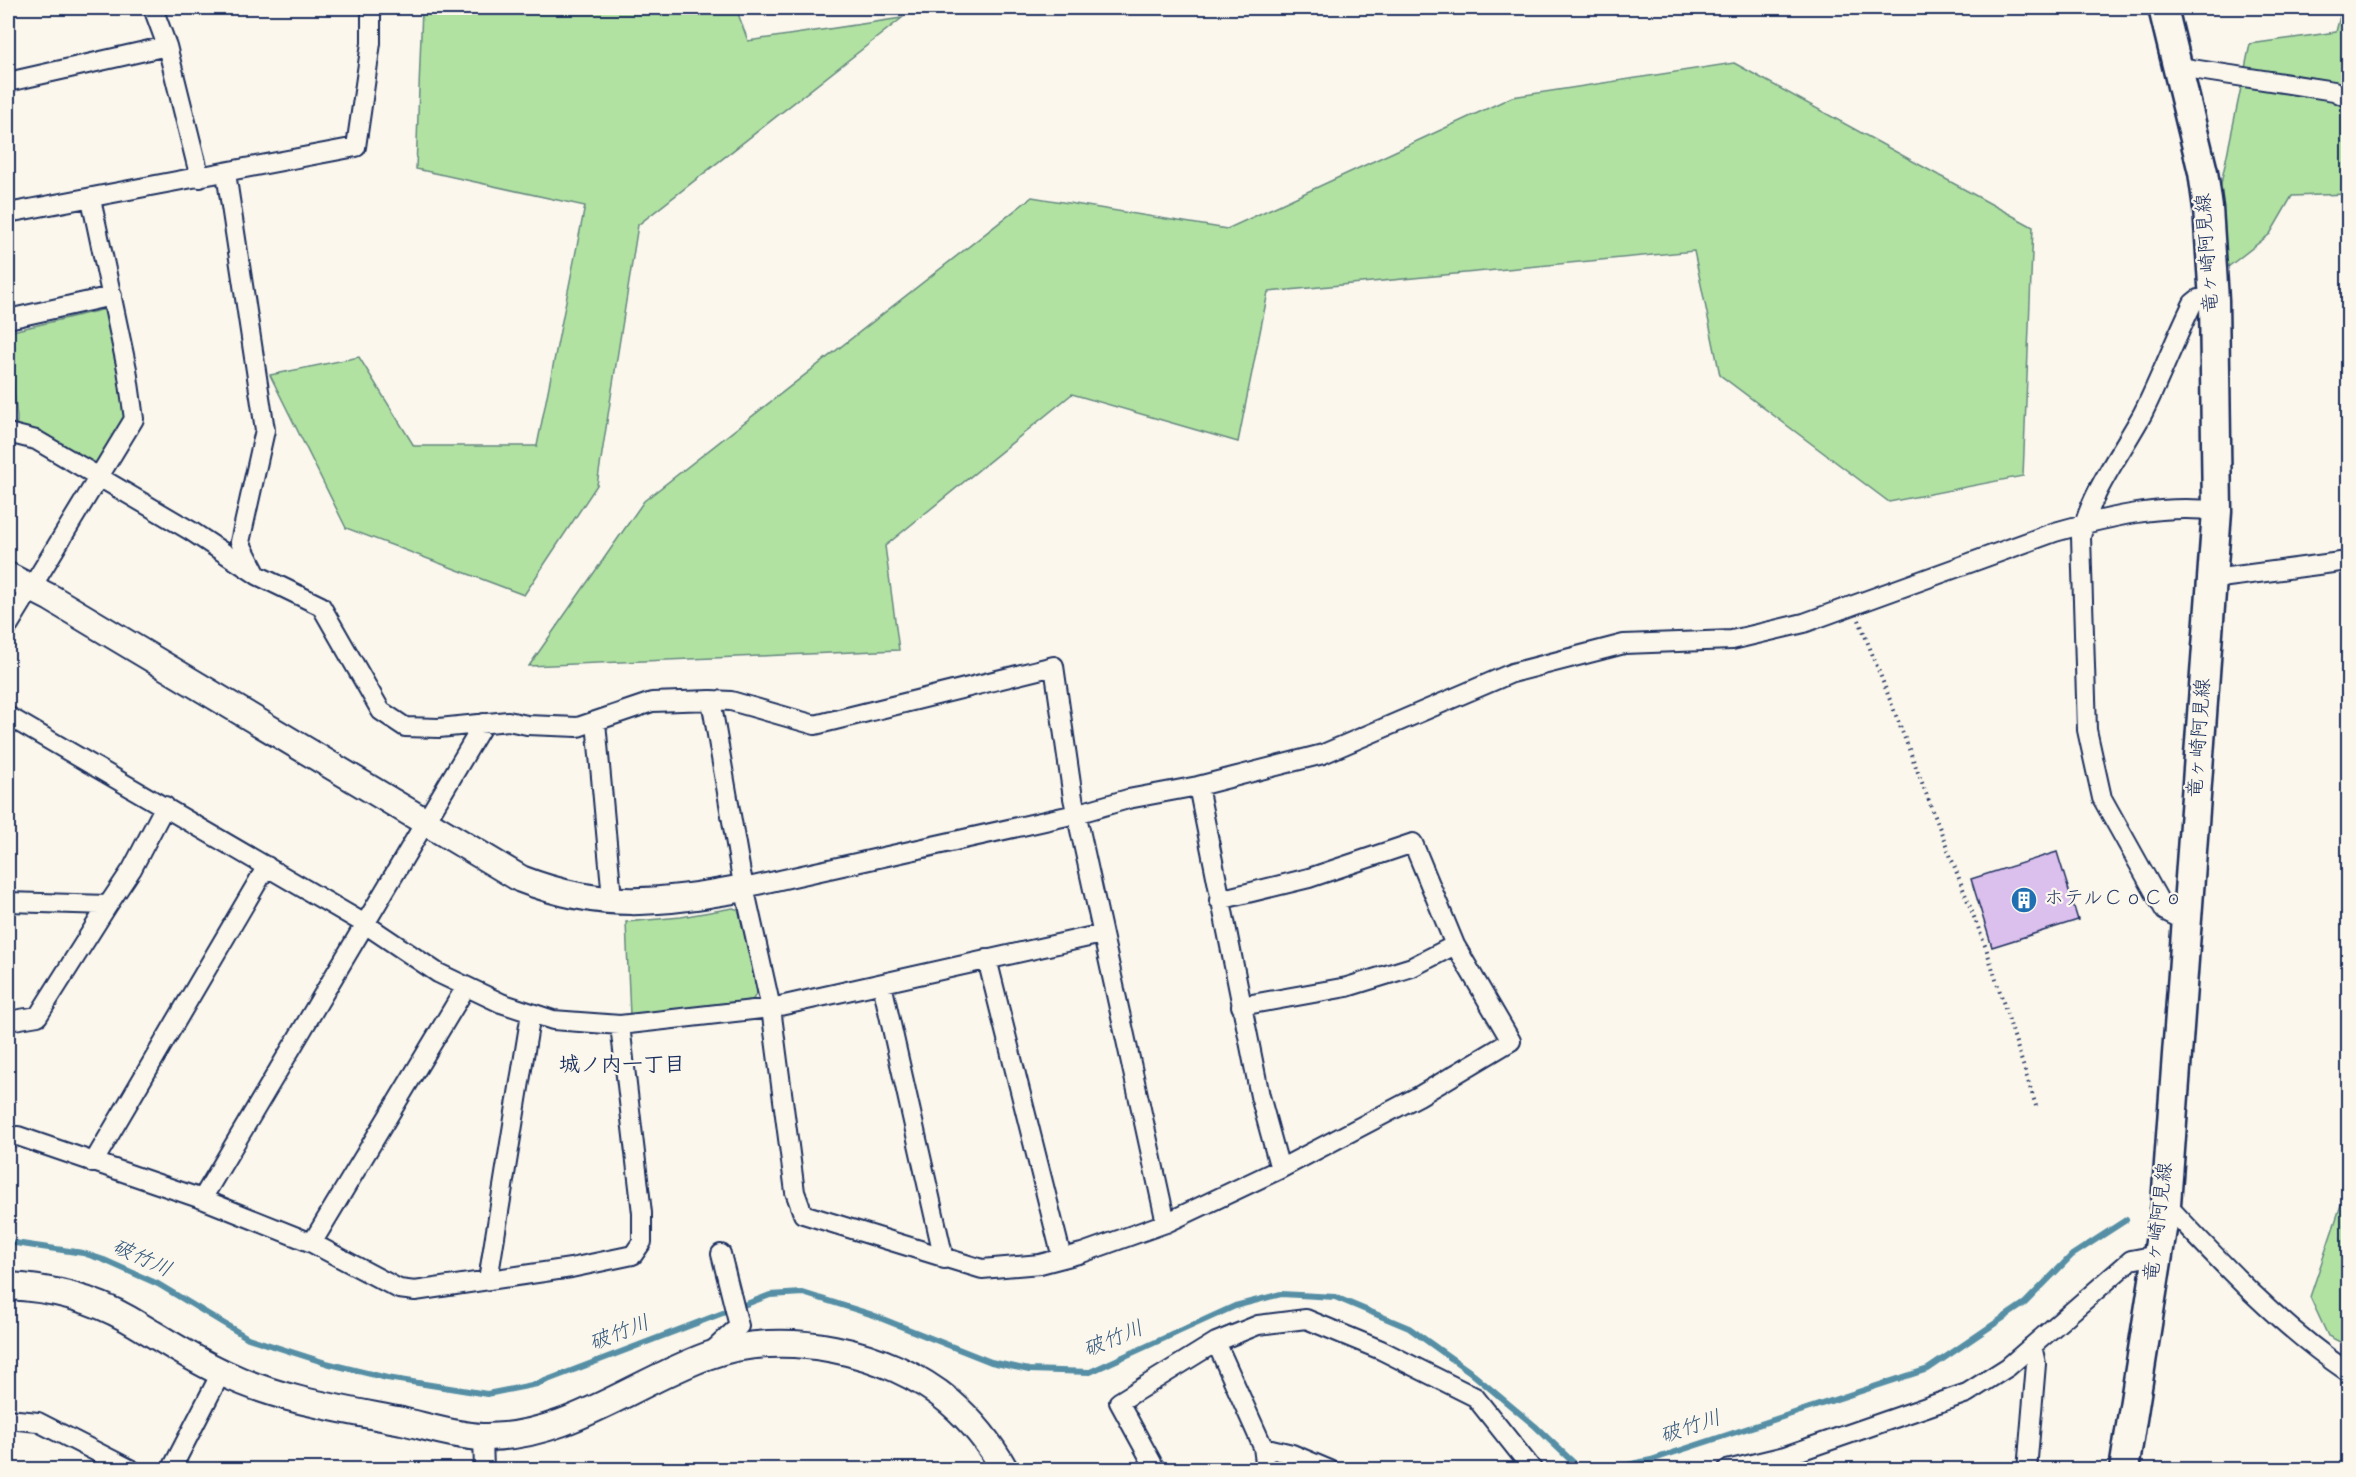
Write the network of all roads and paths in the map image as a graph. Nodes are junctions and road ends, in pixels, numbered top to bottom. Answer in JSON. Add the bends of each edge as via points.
{"nodes":[{"id":1,"x":153,"y":8,"type":"edge"},
{"id":2,"x":371,"y":8,"type":"edge"},
{"id":3,"x":2163,"y":8,"type":"edge"},
{"id":4,"x":167,"y":46,"type":"junction"},
{"id":5,"x":2179,"y":67,"type":"junction"},
{"id":6,"x":8,"y":82,"type":"edge"},
{"id":7,"x":2349,"y":98,"type":"edge"},
{"id":8,"x":226,"y":173,"type":"junction"},
{"id":9,"x":201,"y":178,"type":"junction"},
{"id":10,"x":91,"y":199,"type":"junction"},
{"id":11,"x":8,"y":213,"type":"edge"},
{"id":12,"x":112,"y":296,"type":"junction"},
{"id":13,"x":2214,"y":300,"type":"junction"},
{"id":14,"x":8,"y":319,"type":"edge"},
{"id":15,"x":8,"y":433,"type":"edge"},
{"id":16,"x":99,"y":477,"type":"junction"},
{"id":17,"x":2217,"y":512,"type":"junction"},
{"id":18,"x":2084,"y":524,"type":"junction"},
{"id":19,"x":2349,"y":561,"type":"edge"},
{"id":20,"x":257,"y":575,"type":"junction"},
{"id":21,"x":8,"y":576,"type":"edge"},
{"id":22,"x":2213,"y":579,"type":"junction"},
{"id":23,"x":31,"y":587,"type":"junction"},
{"id":24,"x":1854,"y":605,"type":"junction"},
{"id":25,"x":8,"y":626,"type":"edge"},
{"id":26,"x":711,"y":700,"type":"junction"},
{"id":27,"x":8,"y":716,"type":"edge"},
{"id":28,"x":484,"y":723,"type":"junction"},
{"id":29,"x":596,"y":723,"type":"junction"},
{"id":30,"x":1198,"y":786,"type":"junction"},
{"id":31,"x":165,"y":806,"type":"junction"},
{"id":32,"x":1077,"y":814,"type":"junction"},
{"id":33,"x":425,"y":822,"type":"junction"},
{"id":34,"x":267,"y":866,"type":"junction"},
{"id":35,"x":744,"y":888,"type":"junction"},
{"id":36,"x":1219,"y":900,"type":"junction"},
{"id":37,"x":8,"y":902,"type":"edge"},
{"id":38,"x":610,"y":902,"type":"junction"},
{"id":39,"x":108,"y":905,"type":"junction"},
{"id":40,"x":2187,"y":922,"type":"junction"},
{"id":41,"x":365,"y":924,"type":"junction"},
{"id":42,"x":1102,"y":934,"type":"junction"},
{"id":43,"x":1455,"y":945,"type":"junction"},
{"id":44,"x":987,"y":959,"type":"junction"},
{"id":45,"x":882,"y":984,"type":"junction"},
{"id":46,"x":466,"y":987,"type":"junction"},
{"id":47,"x":1241,"y":1006,"type":"junction"},
{"id":48,"x":771,"y":1008,"type":"junction"},
{"id":49,"x":531,"y":1013,"type":"junction"},
{"id":50,"x":8,"y":1021,"type":"edge"},
{"id":51,"x":620,"y":1025,"type":"junction"},
{"id":52,"x":2036,"y":1106,"type":"dead end"},
{"id":53,"x":8,"y":1137,"type":"edge"},
{"id":54,"x":93,"y":1163,"type":"junction"},
{"id":55,"x":1280,"y":1169,"type":"junction"},
{"id":56,"x":202,"y":1199,"type":"junction"},
{"id":57,"x":2166,"y":1204,"type":"junction"},
{"id":58,"x":1166,"y":1223,"type":"junction"},
{"id":59,"x":312,"y":1243,"type":"junction"},
{"id":60,"x":721,"y":1254,"type":"dead end"},
{"id":61,"x":2157,"y":1255,"type":"junction"},
{"id":62,"x":1062,"y":1258,"type":"junction"},
{"id":63,"x":944,"y":1259,"type":"junction"},
{"id":64,"x":488,"y":1280,"type":"junction"},
{"id":65,"x":8,"y":1286,"type":"edge"},
{"id":66,"x":1216,"y":1342,"type":"junction"},
{"id":67,"x":2032,"y":1346,"type":"junction"},
{"id":68,"x":709,"y":1355,"type":"junction"},
{"id":69,"x":2349,"y":1372,"type":"edge"},
{"id":70,"x":221,"y":1373,"type":"junction"},
{"id":71,"x":8,"y":1419,"type":"edge"},
{"id":72,"x":483,"y":1437,"type":"junction"},
{"id":73,"x":1263,"y":1447,"type":"junction"},
{"id":74,"x":132,"y":1470,"type":"edge"},
{"id":75,"x":171,"y":1470,"type":"edge"},
{"id":76,"x":484,"y":1470,"type":"edge"},
{"id":77,"x":1005,"y":1470,"type":"edge"},
{"id":78,"x":1156,"y":1470,"type":"edge"},
{"id":79,"x":1266,"y":1470,"type":"edge"},
{"id":80,"x":1330,"y":1470,"type":"edge"},
{"id":81,"x":1533,"y":1470,"type":"edge"},
{"id":82,"x":1727,"y":1470,"type":"edge"},
{"id":83,"x":2027,"y":1470,"type":"edge"},
{"id":84,"x":2124,"y":1470,"type":"edge"}],
"edges":[{"from":1,"to":4,"type":"street"},
{"from":2,"to":8,"type":"street","via":[[371,43],[356,147]]},
{"from":3,"to":5,"type":"main road","name":"竜ヶ崎阿見線"},
{"from":4,"to":6,"type":"street"},
{"from":4,"to":9,"type":"street"},
{"from":5,"to":7,"type":"street","via":[[2334,91]]},
{"from":5,"to":13,"type":"main road","name":"竜ヶ崎阿見線","via":[[2203,171]]},
{"from":8,"to":9,"type":"street"},
{"from":8,"to":20,"type":"street","via":[[266,430],[240,542]]},
{"from":9,"to":10,"type":"street"},
{"from":10,"to":11,"type":"street"},
{"from":10,"to":12,"type":"street"},
{"from":12,"to":14,"type":"street"},
{"from":12,"to":16,"type":"street","via":[[134,419]]},
{"from":13,"to":17,"type":"main road","name":"竜ヶ崎阿見線"},
{"from":13,"to":18,"type":"street","via":[[2198,299],[2193,303],[2144,411]]},
{"from":15,"to":16,"type":"street","via":[[36,440]]},
{"from":16,"to":20,"type":"street"},
{"from":16,"to":23,"type":"street"},
{"from":17,"to":18,"type":"street","via":[[2161,510]]},
{"from":17,"to":22,"type":"main road","name":"竜ヶ崎阿見線"},
{"from":18,"to":24,"type":"street"},
{"from":18,"to":40,"type":"street","via":[[2081,581],[2087,730],[2102,798],[2165,911]]},
{"from":19,"to":22,"type":"street"},
{"from":20,"to":28,"type":"street","via":[[321,606],[370,696],[392,720],[405,727]]},
{"from":21,"to":23,"type":"street"},
{"from":22,"to":40,"type":"main road","name":"竜ヶ崎阿見線"},
{"from":23,"to":25,"type":"street"},
{"from":23,"to":33,"type":"street"},
{"from":24,"to":30,"type":"street","via":[[1732,640],[1624,644],[1512,673],[1323,754]]},
{"from":24,"to":52,"type":"path","via":[[1986,948]]},
{"from":26,"to":29,"type":"street","via":[[652,702]]},
{"from":26,"to":32,"type":"street","via":[[731,701],[815,725],[1054,666]]},
{"from":26,"to":35,"type":"street"},
{"from":27,"to":31,"type":"street"},
{"from":28,"to":29,"type":"street","via":[[508,721],[578,727]]},
{"from":28,"to":33,"type":"street"},
{"from":29,"to":38,"type":"street"},
{"from":30,"to":32,"type":"street","via":[[1128,799]]},
{"from":30,"to":36,"type":"street"},
{"from":31,"to":34,"type":"street"},
{"from":31,"to":39,"type":"street"},
{"from":32,"to":35,"type":"street"},
{"from":32,"to":42,"type":"street"},
{"from":33,"to":38,"type":"street","via":[[521,879],[566,894]]},
{"from":33,"to":41,"type":"street"},
{"from":34,"to":41,"type":"street"},
{"from":34,"to":54,"type":"street"},
{"from":35,"to":38,"type":"street","via":[[678,900]]},
{"from":35,"to":48,"type":"street"},
{"from":36,"to":43,"type":"street","via":[[1309,878],[1413,843]]},
{"from":36,"to":47,"type":"street"},
{"from":37,"to":39,"type":"street"},
{"from":39,"to":50,"type":"street","via":[[38,1016]]},
{"from":40,"to":57,"type":"main road","name":"竜ヶ崎阿見線"},
{"from":41,"to":46,"type":"street"},
{"from":41,"to":56,"type":"street"},
{"from":42,"to":44,"type":"street"},
{"from":42,"to":58,"type":"street"},
{"from":43,"to":47,"type":"street","via":[[1413,967],[1347,987]]},
{"from":43,"to":55,"type":"street","via":[[1511,1041],[1419,1096]]},
{"from":44,"to":45,"type":"street"},
{"from":44,"to":62,"type":"street"},
{"from":45,"to":48,"type":"street"},
{"from":45,"to":63,"type":"street"},
{"from":46,"to":49,"type":"street"},
{"from":46,"to":59,"type":"street"},
{"from":47,"to":55,"type":"street"},
{"from":48,"to":51,"type":"street"},
{"from":48,"to":63,"type":"street","via":[[795,1192],[803,1214]]},
{"from":49,"to":51,"type":"street","via":[[553,1020]]},
{"from":49,"to":64,"type":"street"},
{"from":51,"to":64,"type":"street","via":[[642,1242],[633,1255]]},
{"from":53,"to":54,"type":"street","via":[[18,1136]]},
{"from":54,"to":56,"type":"street"},
{"from":55,"to":58,"type":"street"},
{"from":56,"to":59,"type":"street"},
{"from":57,"to":61,"type":"main road","name":"竜ヶ崎阿見線"},
{"from":57,"to":69,"type":"street","via":[[2250,1294],[2316,1350]]},
{"from":58,"to":62,"type":"street"},
{"from":59,"to":64,"type":"street","via":[[399,1289],[415,1291]]},
{"from":60,"to":68,"type":"street","via":[[739,1326]]},
{"from":61,"to":67,"type":"street","via":[[2131,1260]]},
{"from":61,"to":84,"type":"main road","name":"竜ヶ崎阿見線"},
{"from":62,"to":63,"type":"street","via":[[982,1269]]},
{"from":65,"to":70,"type":"street","via":[[33,1287],[95,1303]]},
{"from":66,"to":73,"type":"street"},
{"from":66,"to":78,"type":"street","via":[[1119,1402]]},
{"from":66,"to":81,"type":"street","via":[[1258,1325],[1306,1319],[1381,1350],[1475,1397]]},
{"from":67,"to":82,"type":"street","via":[[1967,1393],[1785,1456]]},
{"from":67,"to":83,"type":"street","via":[[2036,1364]]},
{"from":68,"to":72,"type":"street","via":[[566,1421],[532,1431]]},
{"from":68,"to":77,"type":"street","via":[[749,1345],[787,1343],[870,1358],[917,1380],[949,1402],[981,1434]]},
{"from":70,"to":72,"type":"street","via":[[297,1400]]},
{"from":70,"to":75,"type":"street"},
{"from":71,"to":74,"type":"street","via":[[38,1422]]},
{"from":72,"to":76,"type":"street"},
{"from":73,"to":79,"type":"street"},
{"from":73,"to":80,"type":"street"}]}
